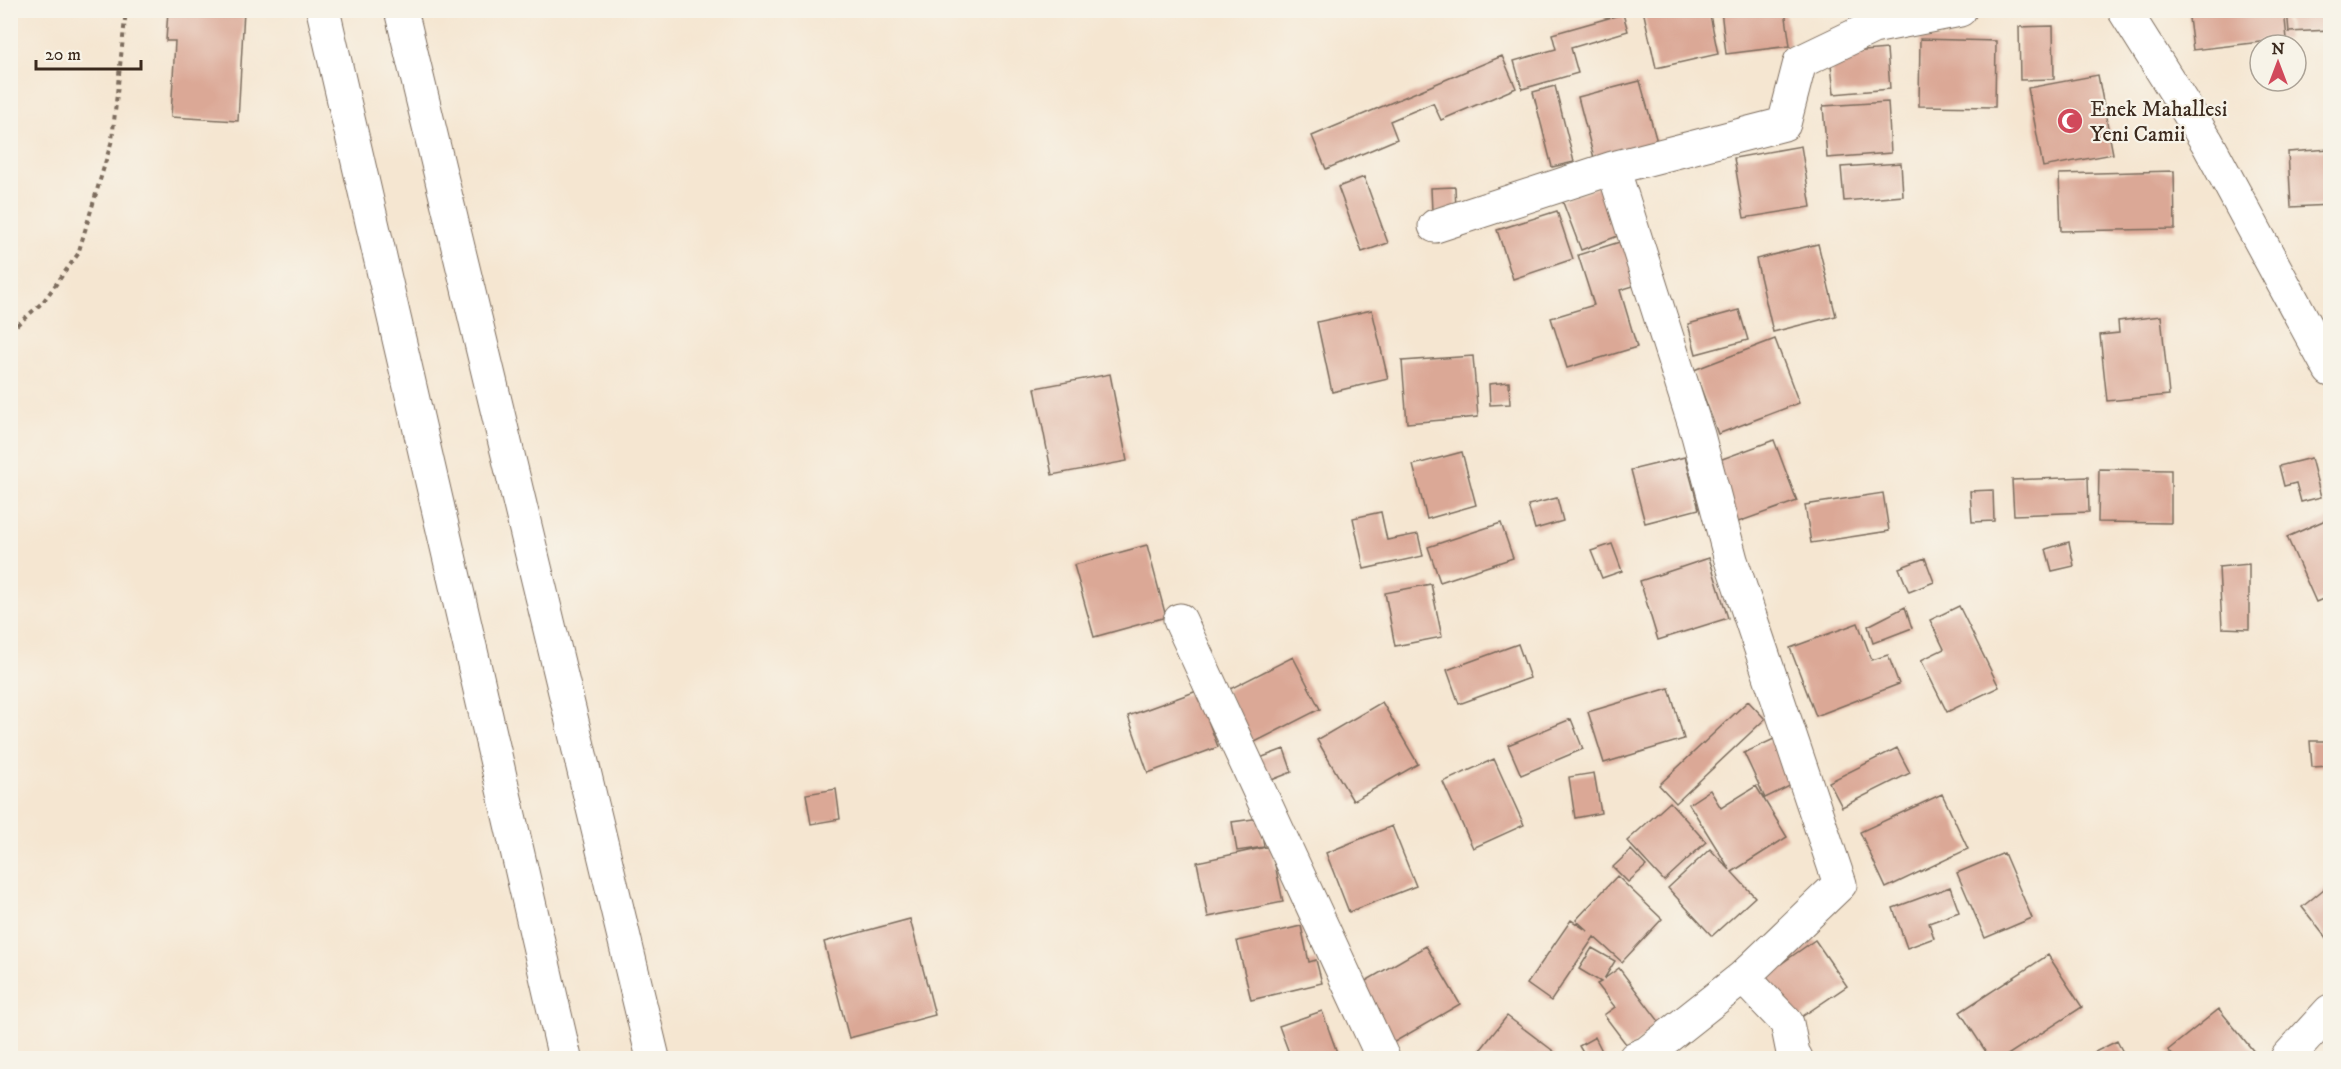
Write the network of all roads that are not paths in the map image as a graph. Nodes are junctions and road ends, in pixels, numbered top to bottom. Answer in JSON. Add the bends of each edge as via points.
{"nodes":[{"id":1,"x":323,"y":10,"type":"edge"},
{"id":2,"x":401,"y":10,"type":"edge"},
{"id":3,"x":1960,"y":10,"type":"edge"},
{"id":4,"x":2124,"y":10,"type":"edge"},
{"id":5,"x":1613,"y":168,"type":"junction"},
{"id":6,"x":1435,"y":226,"type":"dead end"},
{"id":7,"x":2331,"y":370,"type":"edge"},
{"id":8,"x":1180,"y":620,"type":"dead end"},
{"id":9,"x":1743,"y":977,"type":"junction"},
{"id":10,"x":2331,"y":1011,"type":"edge"},
{"id":11,"x":566,"y":1059,"type":"edge"},
{"id":12,"x":653,"y":1059,"type":"edge"},
{"id":13,"x":1383,"y":1059,"type":"edge"},
{"id":14,"x":1635,"y":1059,"type":"edge"},
{"id":15,"x":1796,"y":1059,"type":"edge"},
{"id":16,"x":2287,"y":1059,"type":"edge"}],
"edges":[{"from":1,"to":11,"type":"street"},
{"from":2,"to":12,"type":"street"},
{"from":3,"to":5,"type":"street","via":[[1874,27],[1800,62],[1784,124]]},
{"from":4,"to":7,"type":"street","via":[[2207,142]]},
{"from":5,"to":6,"type":"street"},
{"from":5,"to":9,"type":"street","via":[[1698,435],[1731,560],[1840,884]]},
{"from":8,"to":13,"type":"street"},
{"from":9,"to":14,"type":"street"},
{"from":9,"to":15,"type":"street","via":[[1787,1023]]},
{"from":10,"to":16,"type":"street"}]}
